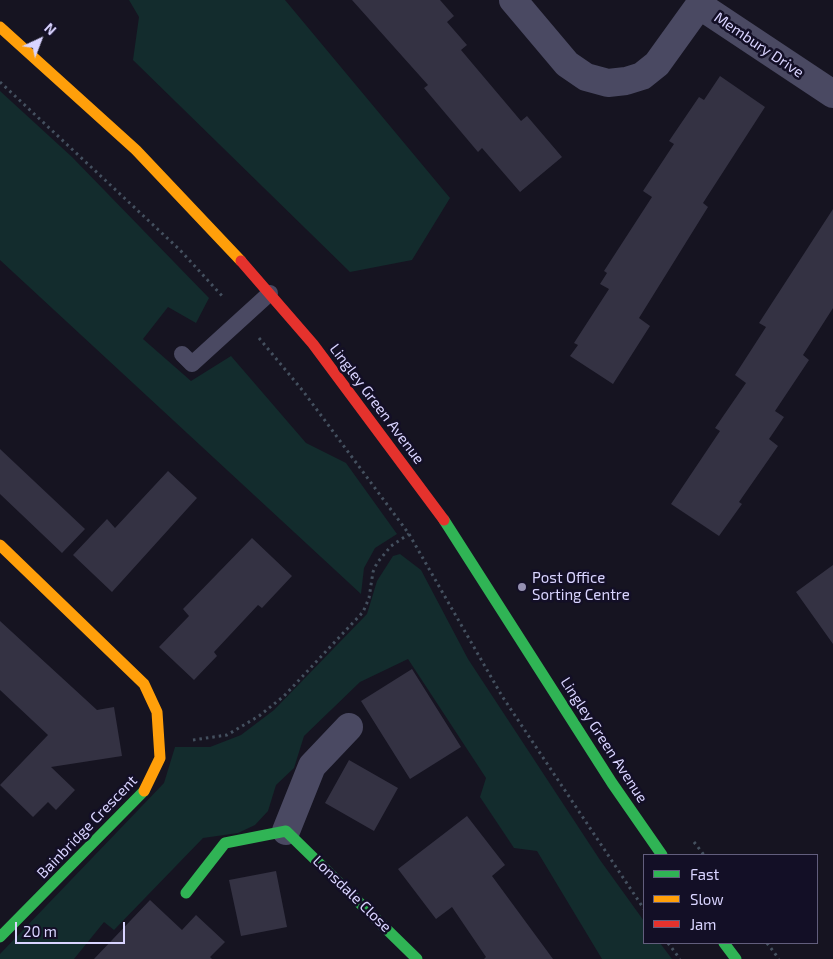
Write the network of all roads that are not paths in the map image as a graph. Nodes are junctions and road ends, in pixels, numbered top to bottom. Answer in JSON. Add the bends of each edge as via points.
{"nodes":[{"id":1,"x":512,"y":0,"type":"edge"},
{"id":2,"x":701,"y":2,"type":"edge"},
{"id":3,"x":0,"y":27,"type":"edge"},
{"id":4,"x":833,"y":94,"type":"edge"},
{"id":5,"x":270,"y":293,"type":"junction"},
{"id":6,"x":182,"y":354,"type":"dead end"},
{"id":7,"x":0,"y":544,"type":"edge"},
{"id":8,"x":349,"y":727,"type":"dead end"},
{"id":9,"x":286,"y":831,"type":"junction"},
{"id":10,"x":661,"y":854,"type":"edge"},
{"id":11,"x":186,"y":894,"type":"dead end"},
{"id":12,"x":0,"y":937,"type":"edge"},
{"id":13,"x":725,"y":944,"type":"edge"},
{"id":14,"x":417,"y":959,"type":"edge"},
{"id":15,"x":736,"y":959,"type":"edge"}],
"edges":[{"from":1,"to":2,"type":"street","name":"Membury Drive","via":[[567,64],[586,77],[608,83],[626,82],[642,76],[657,64]]},
{"from":2,"to":4,"type":"street","name":"Membury Drive"},
{"from":3,"to":5,"type":"street","name":"Lingley Green Avenue","via":[[136,150]]},
{"from":5,"to":6,"type":"lane","via":[[192,364]]},
{"from":5,"to":10,"type":"street","name":"Lingley Green Avenue","via":[[366,411],[422,487],[612,783]]},
{"from":7,"to":12,"type":"street","name":"Bainbridge Crescent","via":[[144,684],[157,712],[160,742],[160,758],[146,789]]},
{"from":8,"to":9,"type":"street","via":[[312,766]]},
{"from":9,"to":11,"type":"street","via":[[225,842]]},
{"from":9,"to":14,"type":"street","name":"Lonsdale Close"},
{"from":13,"to":15,"type":"street"}]}
